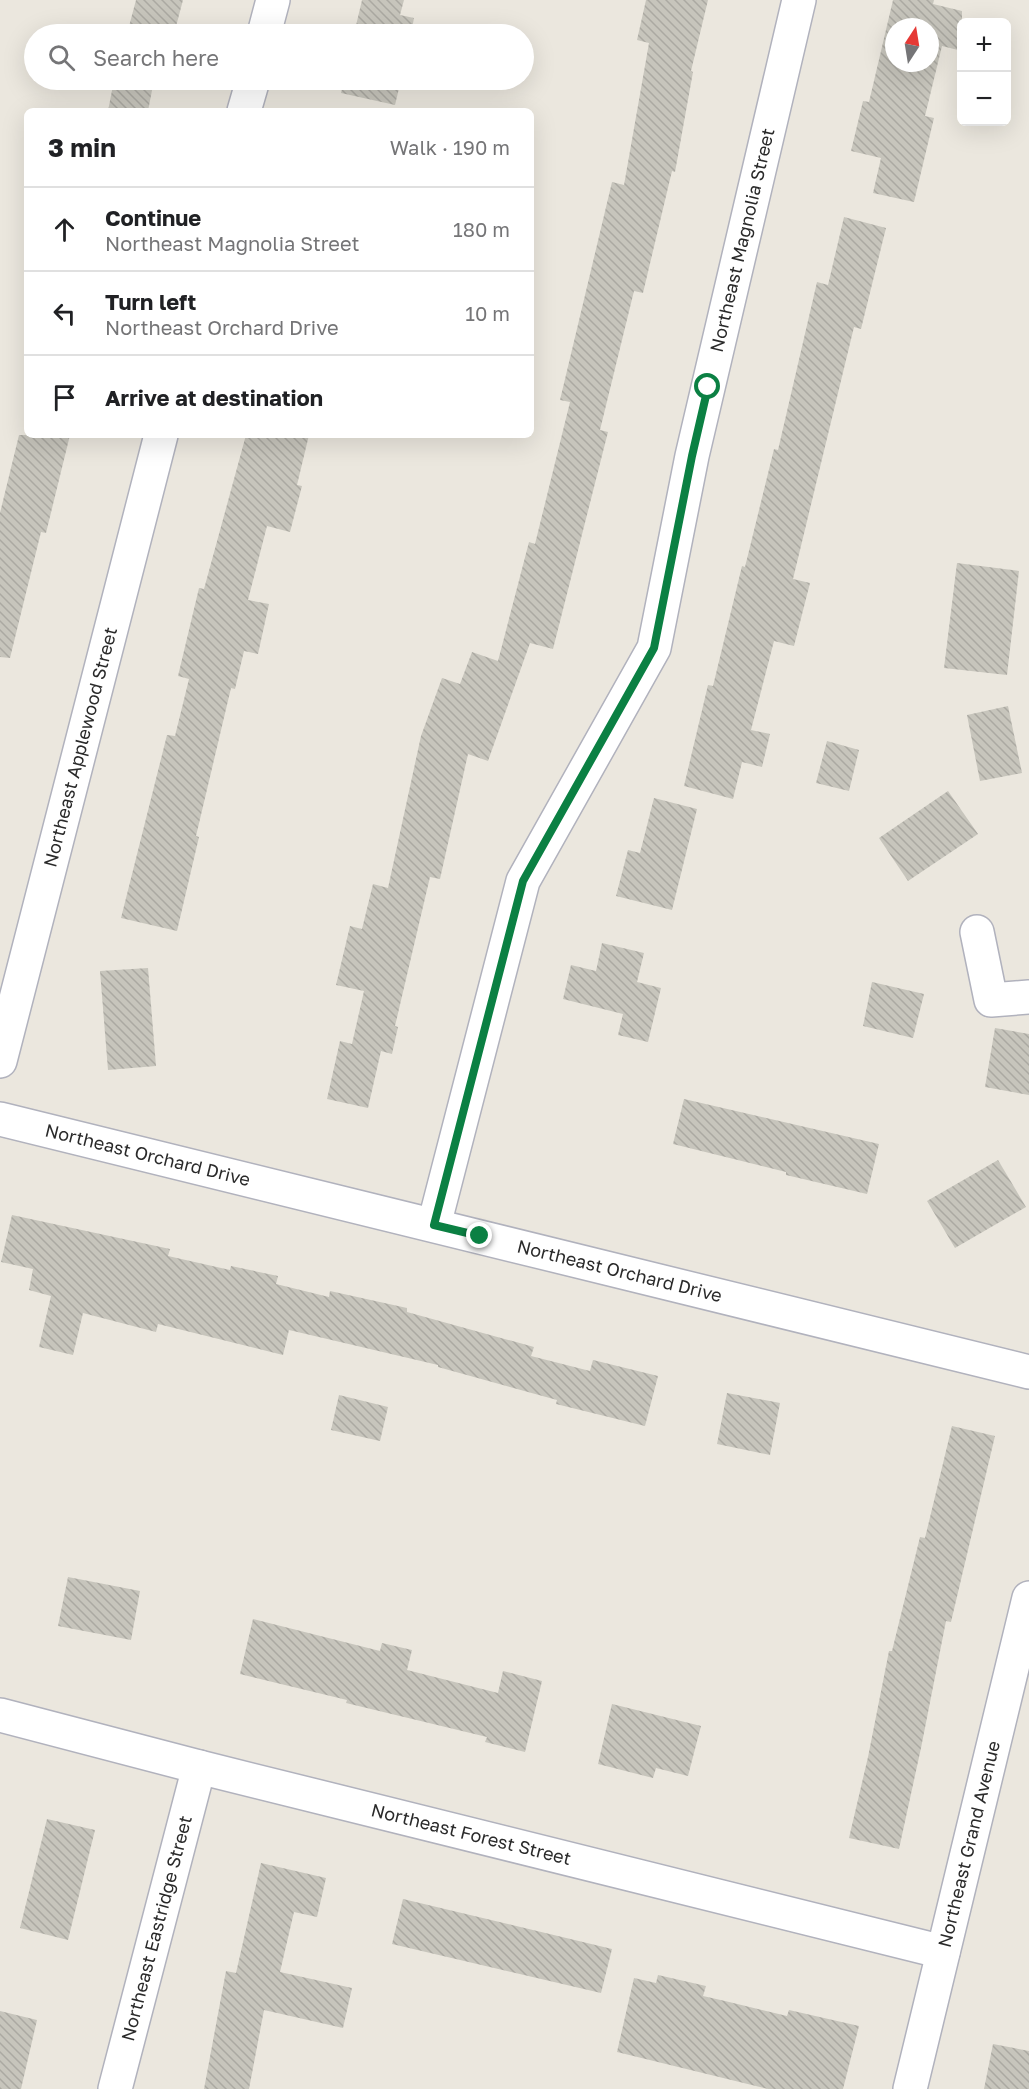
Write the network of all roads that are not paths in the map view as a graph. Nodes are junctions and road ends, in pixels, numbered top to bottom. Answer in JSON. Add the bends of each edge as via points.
{"nodes":[{"id":1,"x":273,"y":0,"type":"edge"},
{"id":2,"x":799,"y":0,"type":"edge"},
{"id":3,"x":267,"y":24,"type":"edge"},
{"id":4,"x":250,"y":90,"type":"edge"},
{"id":5,"x":245,"y":108,"type":"edge"},
{"id":6,"x":160,"y":438,"type":"edge"},
{"id":7,"x":977,"y":932,"type":"dead end"},
{"id":8,"x":1029,"y":997,"type":"edge"},
{"id":9,"x":0,"y":1061,"type":"edge"},
{"id":10,"x":0,"y":1119,"type":"edge"},
{"id":11,"x":434,"y":1225,"type":"junction"},
{"id":12,"x":1029,"y":1372,"type":"edge"},
{"id":13,"x":1029,"y":1598,"type":"edge"},
{"id":14,"x":0,"y":1715,"type":"edge"},
{"id":15,"x":199,"y":1767,"type":"junction"},
{"id":16,"x":943,"y":1952,"type":"junction"},
{"id":17,"x":115,"y":2089,"type":"edge"},
{"id":18,"x":910,"y":2089,"type":"edge"}],
"edges":[{"from":1,"to":3,"type":"street"},
{"from":2,"to":11,"type":"street","name":"Northeast Magnolia Street","via":[[692,456],[654,648],[523,881]]},
{"from":4,"to":5,"type":"street"},
{"from":6,"to":9,"type":"street","name":"Northeast Applewood Street"},
{"from":7,"to":8,"type":"street","via":[[991,1000]]},
{"from":10,"to":11,"type":"street","name":"Northeast Orchard Drive"},
{"from":11,"to":12,"type":"street","name":"Northeast Orchard Drive"},
{"from":13,"to":16,"type":"street","name":"Northeast Grand Avenue"},
{"from":14,"to":15,"type":"street","name":"Northeast Forest Street"},
{"from":15,"to":16,"type":"street","name":"Northeast Forest Street"},
{"from":15,"to":17,"type":"street","name":"Northeast Eastridge Street"},
{"from":16,"to":18,"type":"street","name":"Northeast Grand Avenue"}]}
